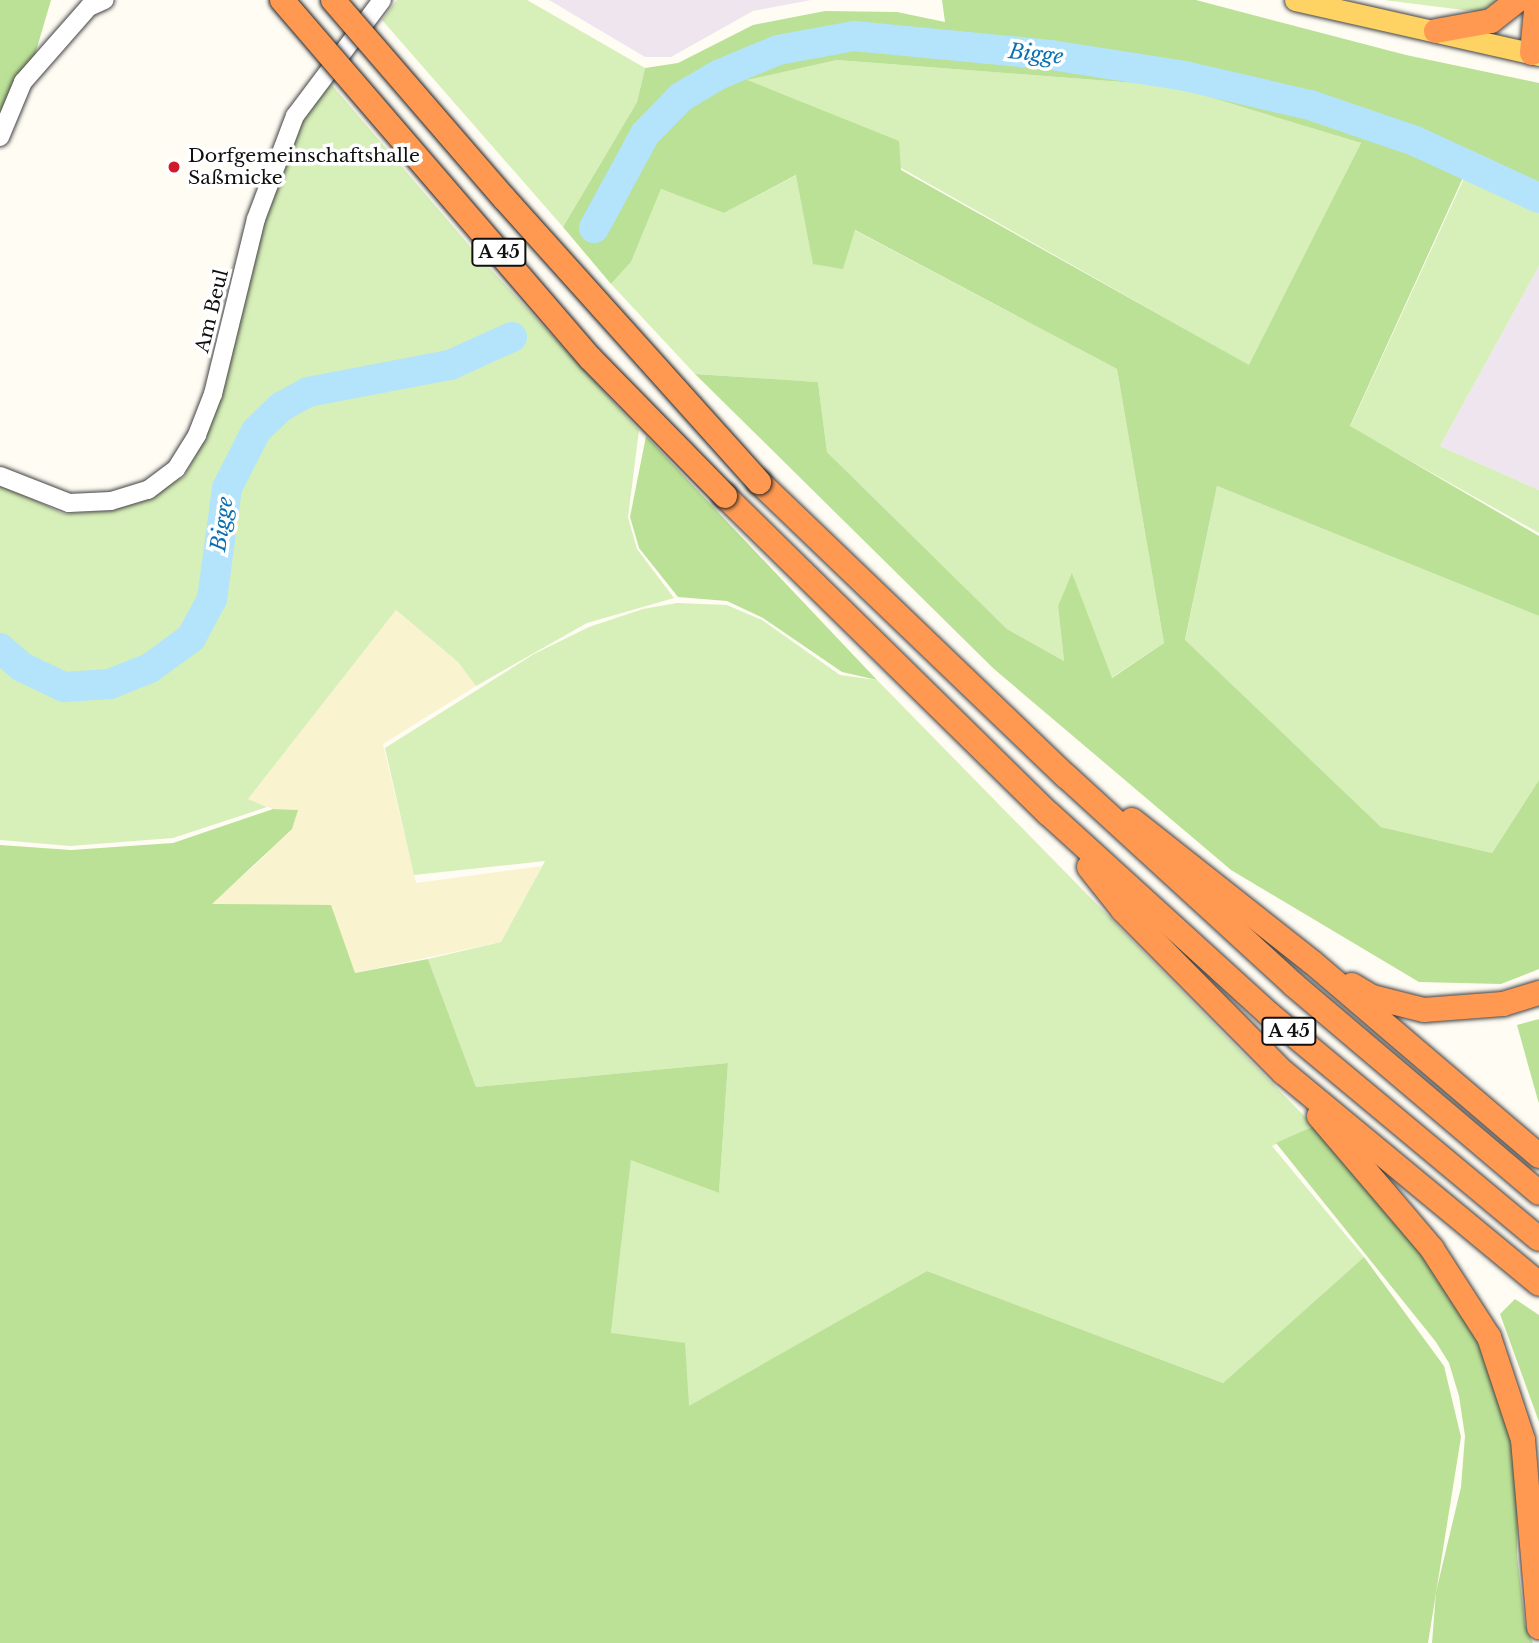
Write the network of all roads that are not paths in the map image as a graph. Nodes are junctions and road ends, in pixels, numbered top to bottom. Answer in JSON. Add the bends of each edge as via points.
{"nodes":[{"id":1,"x":105,"y":0,"type":"edge"},
{"id":2,"x":282,"y":0,"type":"edge"},
{"id":3,"x":334,"y":0,"type":"edge"},
{"id":4,"x":382,"y":0,"type":"edge"},
{"id":5,"x":1295,"y":0,"type":"edge"},
{"id":6,"x":1518,"y":0,"type":"edge"},
{"id":7,"x":1536,"y":0,"type":"edge"},
{"id":8,"x":1436,"y":32,"type":"junction"},
{"id":9,"x":1537,"y":50,"type":"edge"},
{"id":10,"x":0,"y":137,"type":"edge"},
{"id":11,"x":0,"y":476,"type":"edge"},
{"id":12,"x":1066,"y":776,"type":"junction"},
{"id":13,"x":1048,"y":813,"type":"junction"},
{"id":14,"x":1312,"y":962,"type":"junction"},
{"id":15,"x":1539,"y":993,"type":"edge"},
{"id":16,"x":1283,"y":1072,"type":"junction"},
{"id":17,"x":1539,"y":1156,"type":"edge"},
{"id":18,"x":1539,"y":1193,"type":"edge"},
{"id":19,"x":1539,"y":1239,"type":"edge"},
{"id":20,"x":1539,"y":1284,"type":"edge"},
{"id":21,"x":1539,"y":1627,"type":"edge"}],
"edges":[{"from":1,"to":10,"type":"street","via":[[89,7],[23,82]]},
{"from":2,"to":13,"type":"highway","number":"A 45","bridge":true,"via":[[590,358]]},
{"from":3,"to":12,"type":"highway","number":"A 45","bridge":true,"via":[[503,198],[759,482]]},
{"from":4,"to":11,"type":"street","name":"Am Beul","via":[[289,128],[256,219],[213,394],[197,435],[176,469],[148,490],[111,501],[69,503]]},
{"from":5,"to":8,"type":"main road"},
{"from":6,"to":8,"type":"highway","via":[[1491,21]]},
{"from":7,"to":9,"type":"highway"},
{"from":8,"to":9,"type":"main road"},
{"from":12,"to":14,"type":"highway","via":[[1157,836]]},
{"from":12,"to":18,"type":"highway","number":"A 45","via":[[1294,985]]},
{"from":13,"to":16,"type":"highway","via":[[1123,910]]},
{"from":13,"to":19,"type":"highway","number":"A 45","via":[[1269,1014]]},
{"from":14,"to":15,"type":"highway","via":[[1372,997],[1424,1010],[1503,1004]]},
{"from":14,"to":17,"type":"highway"},
{"from":16,"to":20,"type":"highway"},
{"from":16,"to":21,"type":"highway","via":[[1432,1249],[1489,1337],[1523,1440]]}]}
